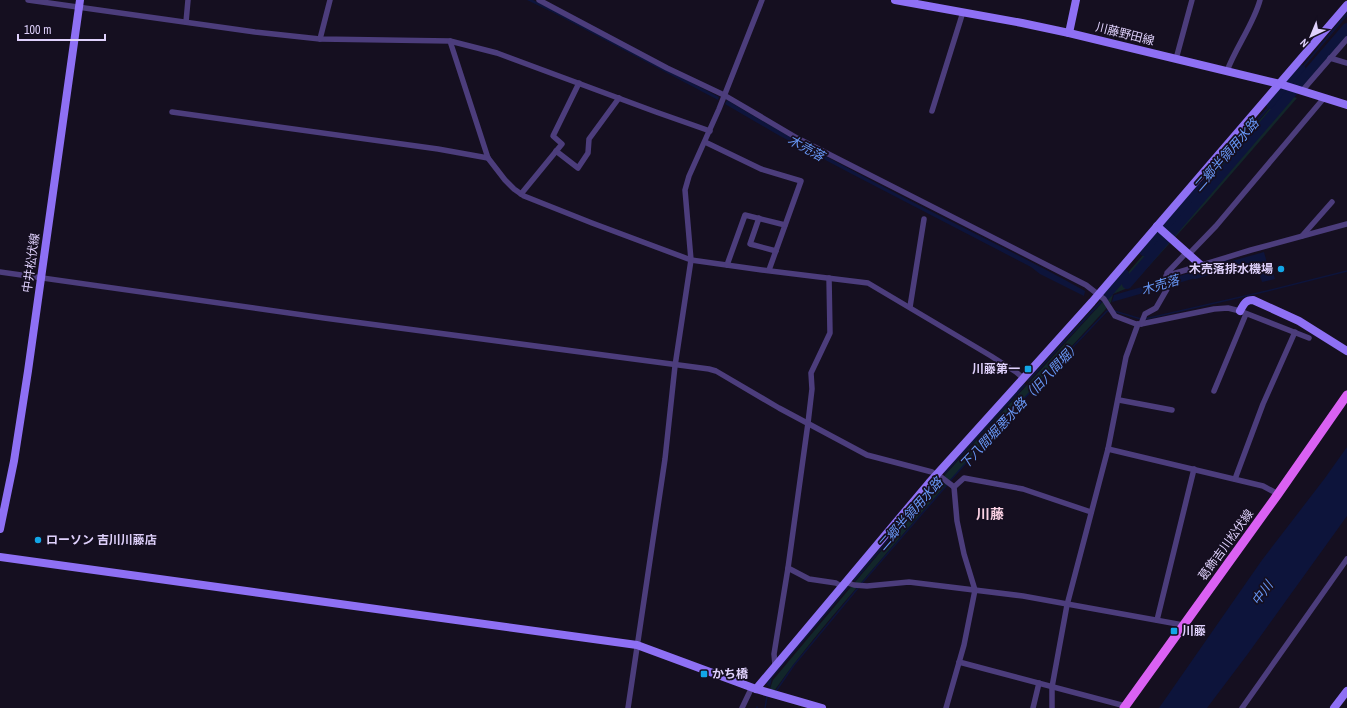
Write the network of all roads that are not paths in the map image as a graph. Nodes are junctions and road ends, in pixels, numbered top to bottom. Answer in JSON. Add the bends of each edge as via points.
{"nodes":[{"id":1,"x":28,"y":0,"type":"edge"},
{"id":2,"x":188,"y":0,"type":"edge"},
{"id":3,"x":330,"y":0,"type":"edge"},
{"id":4,"x":539,"y":0,"type":"edge"},
{"id":5,"x":762,"y":0,"type":"edge"},
{"id":6,"x":895,"y":0,"type":"edge"},
{"id":7,"x":1076,"y":0,"type":"edge"},
{"id":8,"x":1192,"y":0,"type":"edge"},
{"id":9,"x":1260,"y":0,"type":"edge"},
{"id":10,"x":79,"y":3,"type":"edge"},
{"id":11,"x":1347,"y":5,"type":"edge"},
{"id":12,"x":963,"y":12,"type":"junction"},
{"id":13,"x":186,"y":22,"type":"junction"},
{"id":14,"x":1069,"y":33,"type":"junction"},
{"id":15,"x":320,"y":39,"type":"junction"},
{"id":16,"x":1347,"y":39,"type":"edge"},
{"id":17,"x":450,"y":41,"type":"junction"},
{"id":18,"x":1330,"y":58,"type":"junction"},
{"id":19,"x":1176,"y":59,"type":"junction"},
{"id":20,"x":1347,"y":63,"type":"edge"},
{"id":21,"x":1228,"y":71,"type":"junction"},
{"id":22,"x":579,"y":83,"type":"junction"},
{"id":23,"x":1282,"y":85,"type":"junction"},
{"id":24,"x":1301,"y":91,"type":"junction"},
{"id":25,"x":724,"y":95,"type":"junction"},
{"id":26,"x":619,"y":98,"type":"junction"},
{"id":27,"x":1324,"y":98,"type":"junction"},
{"id":28,"x":1347,"y":105,"type":"edge"},
{"id":29,"x":932,"y":111,"type":"dead end"},
{"id":30,"x":172,"y":112,"type":"dead end"},
{"id":31,"x":710,"y":131,"type":"junction"},
{"id":32,"x":705,"y":142,"type":"junction"},
{"id":33,"x":556,"y":151,"type":"junction"},
{"id":34,"x":488,"y":158,"type":"junction"},
{"id":35,"x":521,"y":194,"type":"junction"},
{"id":36,"x":1332,"y":202,"type":"dead end"},
{"id":37,"x":759,"y":218,"type":"junction"},
{"id":38,"x":924,"y":219,"type":"dead end"},
{"id":39,"x":1347,"y":224,"type":"edge"},
{"id":40,"x":785,"y":225,"type":"junction"},
{"id":41,"x":1160,"y":229,"type":"junction"},
{"id":42,"x":1302,"y":236,"type":"junction"},
{"id":43,"x":776,"y":251,"type":"junction"},
{"id":44,"x":1188,"y":253,"type":"junction"},
{"id":45,"x":691,"y":260,"type":"junction"},
{"id":46,"x":727,"y":265,"type":"junction"},
{"id":47,"x":1203,"y":267,"type":"junction"},
{"id":48,"x":769,"y":270,"type":"junction"},
{"id":49,"x":0,"y":272,"type":"edge"},
{"id":50,"x":1166,"y":276,"type":"junction"},
{"id":51,"x":41,"y":277,"type":"junction"},
{"id":52,"x":829,"y":278,"type":"junction"},
{"id":53,"x":1101,"y":297,"type":"junction"},
{"id":54,"x":910,"y":307,"type":"junction"},
{"id":55,"x":1243,"y":312,"type":"junction"},
{"id":56,"x":1139,"y":324,"type":"junction"},
{"id":57,"x":1295,"y":332,"type":"junction"},
{"id":58,"x":1309,"y":338,"type":"dead end"},
{"id":59,"x":1347,"y":351,"type":"edge"},
{"id":60,"x":675,"y":366,"type":"junction"},
{"id":61,"x":1023,"y":378,"type":"junction"},
{"id":62,"x":1214,"y":391,"type":"dead end"},
{"id":63,"x":1347,"y":394,"type":"edge"},
{"id":64,"x":1119,"y":400,"type":"junction"},
{"id":65,"x":1172,"y":410,"type":"dead end"},
{"id":66,"x":808,"y":423,"type":"junction"},
{"id":67,"x":1108,"y":449,"type":"junction"},
{"id":68,"x":1194,"y":469,"type":"junction"},
{"id":69,"x":940,"y":477,"type":"junction"},
{"id":70,"x":1235,"y":479,"type":"junction"},
{"id":71,"x":954,"y":487,"type":"junction"},
{"id":72,"x":1278,"y":494,"type":"junction"},
{"id":73,"x":1091,"y":512,"type":"junction"},
{"id":74,"x":0,"y":529,"type":"edge"},
{"id":75,"x":0,"y":557,"type":"edge"},
{"id":76,"x":1347,"y":560,"type":"edge"},
{"id":77,"x":788,"y":568,"type":"junction"},
{"id":78,"x":849,"y":584,"type":"junction"},
{"id":79,"x":975,"y":590,"type":"junction"},
{"id":80,"x":1067,"y":605,"type":"junction"},
{"id":81,"x":1157,"y":620,"type":"junction"},
{"id":82,"x":1183,"y":625,"type":"junction"},
{"id":83,"x":637,"y":645,"type":"junction"},
{"id":84,"x":959,"y":662,"type":"junction"},
{"id":85,"x":775,"y":665,"type":"junction"},
{"id":86,"x":1039,"y":683,"type":"junction"},
{"id":87,"x":1052,"y":687,"type":"junction"},
{"id":88,"x":757,"y":689,"type":"junction"},
{"id":89,"x":1347,"y":691,"type":"edge"},
{"id":90,"x":1124,"y":707,"type":"edge"},
{"id":91,"x":628,"y":708,"type":"edge"},
{"id":92,"x":742,"y":708,"type":"edge"},
{"id":93,"x":822,"y":708,"type":"edge"},
{"id":94,"x":946,"y":708,"type":"edge"},
{"id":95,"x":1033,"y":708,"type":"edge"},
{"id":96,"x":1052,"y":708,"type":"edge"},
{"id":97,"x":1242,"y":708,"type":"edge"},
{"id":98,"x":1334,"y":708,"type":"edge"}],
"edges":[{"from":1,"to":10,"type":"street"},
{"from":2,"to":13,"type":"street"},
{"from":3,"to":15,"type":"street"},
{"from":4,"to":25,"type":"street"},
{"from":5,"to":25,"type":"street"},
{"from":6,"to":12,"type":"street","name":"川藤野田線"},
{"from":7,"to":14,"type":"street"},
{"from":8,"to":19,"type":"street"},
{"from":9,"to":21,"type":"street"},
{"from":10,"to":13,"type":"street"},
{"from":10,"to":51,"type":"street","name":"中井松伏線"},
{"from":11,"to":23,"type":"street"},
{"from":12,"to":14,"type":"street","name":"川藤野田線"},
{"from":12,"to":29,"type":"street"},
{"from":13,"to":15,"type":"street"},
{"from":14,"to":19,"type":"street","name":"川藤野田線"},
{"from":15,"to":17,"type":"street"},
{"from":16,"to":18,"type":"street"},
{"from":17,"to":22,"type":"street","via":[[497,53]]},
{"from":17,"to":34,"type":"street"},
{"from":18,"to":20,"type":"street"},
{"from":18,"to":24,"type":"street"},
{"from":19,"to":21,"type":"street","name":"川藤野田線"},
{"from":21,"to":23,"type":"street","name":"川藤野田線"},
{"from":22,"to":26,"type":"street"},
{"from":22,"to":33,"type":"street","via":[[553,136],[562,144]]},
{"from":23,"to":24,"type":"street","name":"川藤野田線"},
{"from":23,"to":41,"type":"street"},
{"from":24,"to":27,"type":"street","name":"川藤野田線"},
{"from":25,"to":31,"type":"street"},
{"from":25,"to":53,"type":"street","via":[[797,138],[1086,285]]},
{"from":26,"to":31,"type":"street"},
{"from":26,"to":33,"type":"street","via":[[589,139],[588,152],[578,168]]},
{"from":27,"to":28,"type":"street","name":"川藤野田線"},
{"from":27,"to":44,"type":"street","via":[[1216,226]]},
{"from":30,"to":34,"type":"street"},
{"from":31,"to":32,"type":"street"},
{"from":32,"to":40,"type":"street","via":[[761,169],[801,181]]},
{"from":32,"to":45,"type":"street","via":[[685,190]]},
{"from":33,"to":35,"type":"street"},
{"from":34,"to":35,"type":"street","via":[[505,180]]},
{"from":35,"to":45,"type":"street"},
{"from":36,"to":42,"type":"street"},
{"from":37,"to":40,"type":"street"},
{"from":37,"to":43,"type":"street","via":[[750,244]]},
{"from":37,"to":46,"type":"street","via":[[745,215]]},
{"from":38,"to":54,"type":"street"},
{"from":39,"to":42,"type":"street"},
{"from":40,"to":43,"type":"street"},
{"from":41,"to":44,"type":"street"},
{"from":41,"to":53,"type":"street"},
{"from":42,"to":47,"type":"street"},
{"from":43,"to":48,"type":"street"},
{"from":44,"to":47,"type":"street"},
{"from":44,"to":50,"type":"street"},
{"from":45,"to":46,"type":"street"},
{"from":45,"to":60,"type":"street"},
{"from":46,"to":48,"type":"street"},
{"from":47,"to":50,"type":"street"},
{"from":48,"to":52,"type":"street"},
{"from":49,"to":51,"type":"street"},
{"from":50,"to":56,"type":"street","via":[[1167,289],[1156,308],[1145,314]]},
{"from":51,"to":60,"type":"street"},
{"from":51,"to":74,"type":"street","name":"中井松伏線","via":[[14,461]]},
{"from":52,"to":54,"type":"street","via":[[868,283]]},
{"from":52,"to":66,"type":"street","via":[[830,333],[811,373]]},
{"from":53,"to":56,"type":"street","via":[[1115,316]]},
{"from":53,"to":61,"type":"street"},
{"from":54,"to":61,"type":"street"},
{"from":55,"to":56,"type":"street","via":[[1228,308],[1214,309]]},
{"from":55,"to":57,"type":"street"},
{"from":55,"to":59,"type":"street","via":[[1245,302],[1253,300],[1299,321]]},
{"from":55,"to":62,"type":"street"},
{"from":56,"to":64,"type":"street","via":[[1126,357]]},
{"from":57,"to":58,"type":"street"},
{"from":57,"to":70,"type":"street","via":[[1263,404]]},
{"from":60,"to":66,"type":"street","via":[[716,371]]},
{"from":60,"to":83,"type":"street","via":[[665,459]]},
{"from":61,"to":69,"type":"street"},
{"from":63,"to":72,"type":"main road","name":"葛飾吉川松伏線"},
{"from":64,"to":65,"type":"street"},
{"from":64,"to":67,"type":"street"},
{"from":66,"to":69,"type":"street","via":[[867,455],[932,472]]},
{"from":66,"to":77,"type":"street"},
{"from":67,"to":68,"type":"street"},
{"from":67,"to":73,"type":"street"},
{"from":68,"to":70,"type":"street"},
{"from":68,"to":81,"type":"street"},
{"from":69,"to":71,"type":"street"},
{"from":69,"to":78,"type":"street"},
{"from":70,"to":72,"type":"street","via":[[1263,486]]},
{"from":71,"to":73,"type":"street","via":[[964,478],[1015,487]]},
{"from":71,"to":79,"type":"street","via":[[957,521]]},
{"from":72,"to":82,"type":"main road","name":"葛飾吉川松伏線"},
{"from":73,"to":80,"type":"street"},
{"from":75,"to":83,"type":"street"},
{"from":76,"to":97,"type":"street"},
{"from":77,"to":78,"type":"street","via":[[809,579]]},
{"from":77,"to":85,"type":"street","via":[[774,654]]},
{"from":78,"to":79,"type":"street","via":[[867,586],[909,582]]},
{"from":78,"to":85,"type":"street"},
{"from":79,"to":80,"type":"street"},
{"from":79,"to":84,"type":"street"},
{"from":80,"to":81,"type":"street"},
{"from":80,"to":87,"type":"street"},
{"from":81,"to":82,"type":"street"},
{"from":82,"to":90,"type":"main road","name":"葛飾吉川松伏線"},
{"from":83,"to":88,"type":"street"},
{"from":83,"to":91,"type":"street"},
{"from":84,"to":86,"type":"street"},
{"from":84,"to":94,"type":"street"},
{"from":85,"to":88,"type":"street"},
{"from":86,"to":87,"type":"street"},
{"from":86,"to":95,"type":"street"},
{"from":87,"to":90,"type":"street"},
{"from":87,"to":96,"type":"street"},
{"from":88,"to":92,"type":"street"},
{"from":88,"to":93,"type":"street"},
{"from":89,"to":98,"type":"street"}]}
